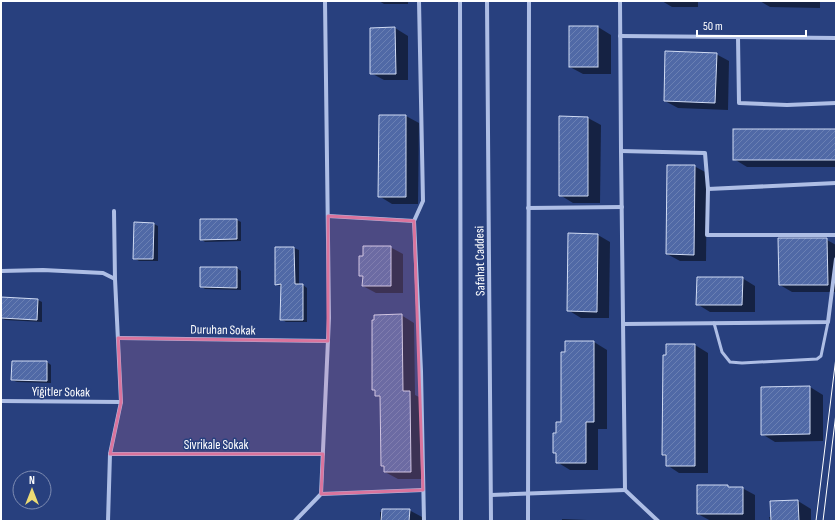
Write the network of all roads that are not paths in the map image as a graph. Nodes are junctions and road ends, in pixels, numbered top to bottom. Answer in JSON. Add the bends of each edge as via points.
{"nodes":[{"id":1,"x":325,"y":1,"type":"edge"},
{"id":2,"x":419,"y":1,"type":"edge"},
{"id":3,"x":460,"y":1,"type":"edge"},
{"id":4,"x":486,"y":1,"type":"edge"},
{"id":5,"x":529,"y":1,"type":"edge"},
{"id":6,"x":620,"y":1,"type":"edge"},
{"id":7,"x":620,"y":36,"type":"junction"},
{"id":8,"x":738,"y":37,"type":"junction"},
{"id":9,"x":836,"y":38,"type":"edge"},
{"id":10,"x":836,"y":103,"type":"edge"},
{"id":11,"x":621,"y":151,"type":"junction"},
{"id":12,"x":836,"y":183,"type":"edge"},
{"id":13,"x":708,"y":189,"type":"junction"},
{"id":14,"x":622,"y":207,"type":"junction"},
{"id":15,"x":528,"y":208,"type":"junction"},
{"id":16,"x":114,"y":211,"type":"dead end"},
{"id":17,"x":328,"y":216,"type":"junction"},
{"id":18,"x":414,"y":221,"type":"junction"},
{"id":19,"x":836,"y":235,"type":"edge"},
{"id":20,"x":836,"y":259,"type":"edge"},
{"id":21,"x":1,"y":270,"type":"edge"},
{"id":22,"x":115,"y":279,"type":"junction"},
{"id":23,"x":828,"y":322,"type":"junction"},
{"id":24,"x":714,"y":323,"type":"junction"},
{"id":25,"x":624,"y":324,"type":"junction"},
{"id":26,"x":118,"y":338,"type":"junction"},
{"id":27,"x":328,"y":341,"type":"junction"},
{"id":28,"x":1,"y":401,"type":"edge"},
{"id":29,"x":121,"y":402,"type":"junction"},
{"id":30,"x":110,"y":454,"type":"junction"},
{"id":31,"x":323,"y":454,"type":"junction"},
{"id":32,"x":423,"y":490,"type":"junction"},
{"id":33,"x":625,"y":490,"type":"junction"},
{"id":34,"x":321,"y":494,"type":"junction"},
{"id":35,"x":528,"y":494,"type":"junction"},
{"id":36,"x":491,"y":495,"type":"junction"},
{"id":37,"x":108,"y":521,"type":"edge"},
{"id":38,"x":295,"y":521,"type":"edge"},
{"id":39,"x":424,"y":521,"type":"edge"},
{"id":40,"x":461,"y":521,"type":"edge"},
{"id":41,"x":491,"y":521,"type":"edge"},
{"id":42,"x":528,"y":521,"type":"edge"},
{"id":43,"x":658,"y":521,"type":"edge"}],
"edges":[{"from":1,"to":17,"type":"street"},
{"from":2,"to":18,"type":"street","via":[[423,201]]},
{"from":3,"to":40,"type":"street","name":"Safahat Caddesi"},
{"from":4,"to":36,"type":"street","name":"Safahat Caddesi"},
{"from":5,"to":15,"type":"street"},
{"from":6,"to":7,"type":"street"},
{"from":7,"to":8,"type":"street"},
{"from":7,"to":11,"type":"street"},
{"from":8,"to":9,"type":"street"},
{"from":8,"to":10,"type":"street","via":[[739,103]]},
{"from":11,"to":13,"type":"street","via":[[705,152]]},
{"from":11,"to":14,"type":"street"},
{"from":12,"to":13,"type":"street"},
{"from":13,"to":19,"type":"street","via":[[707,235]]},
{"from":14,"to":15,"type":"street"},
{"from":14,"to":25,"type":"street"},
{"from":15,"to":35,"type":"street"},
{"from":16,"to":22,"type":"street"},
{"from":17,"to":18,"type":"street"},
{"from":17,"to":27,"type":"street"},
{"from":18,"to":32,"type":"street"},
{"from":20,"to":23,"type":"street"},
{"from":21,"to":22,"type":"street","via":[[103,274]]},
{"from":22,"to":26,"type":"street"},
{"from":23,"to":24,"type":"street"},
{"from":23,"to":24,"type":"lane","via":[[821,356],[817,359],[742,363],[730,362],[722,352]]},
{"from":24,"to":25,"type":"street"},
{"from":25,"to":33,"type":"street"},
{"from":26,"to":27,"type":"street","name":"Duruhan Sokak"},
{"from":26,"to":29,"type":"street"},
{"from":27,"to":31,"type":"street"},
{"from":28,"to":29,"type":"street","name":"Yiğitler Sokak"},
{"from":29,"to":30,"type":"street"},
{"from":30,"to":31,"type":"street","name":"Sivrikale Sokak"},
{"from":30,"to":37,"type":"street"},
{"from":31,"to":34,"type":"street"},
{"from":32,"to":34,"type":"street"},
{"from":32,"to":39,"type":"street"},
{"from":33,"to":35,"type":"street"},
{"from":33,"to":43,"type":"street"},
{"from":34,"to":38,"type":"street"},
{"from":35,"to":36,"type":"street"},
{"from":35,"to":42,"type":"street"},
{"from":36,"to":41,"type":"street","name":"Safahat Caddesi"}]}
